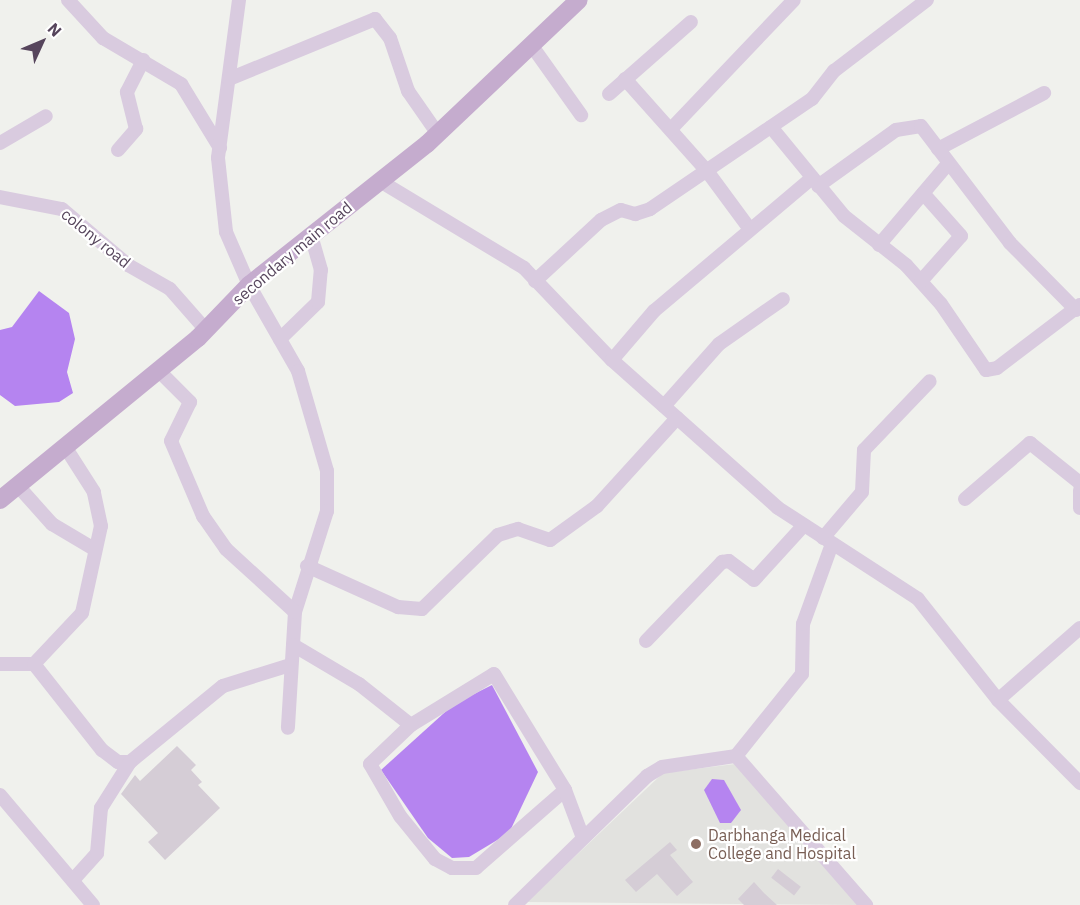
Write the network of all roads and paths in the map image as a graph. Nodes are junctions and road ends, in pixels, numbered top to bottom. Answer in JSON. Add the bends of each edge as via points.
{"nodes":[{"id":1,"x":68,"y":0,"type":"edge"},
{"id":2,"x":239,"y":0,"type":"edge"},
{"id":3,"x":578,"y":0,"type":"edge"},
{"id":4,"x":794,"y":0,"type":"edge"},
{"id":5,"x":927,"y":0,"type":"edge"},
{"id":6,"x":692,"y":22,"type":"dead end"},
{"id":7,"x":532,"y":46,"type":"junction"},
{"id":8,"x":142,"y":60,"type":"junction"},
{"id":9,"x":229,"y":79,"type":"junction"},
{"id":10,"x":625,"y":79,"type":"junction"},
{"id":11,"x":1044,"y":93,"type":"dead end"},
{"id":12,"x":609,"y":94,"type":"dead end"},
{"id":13,"x":581,"y":115,"type":"dead end"},
{"id":14,"x":46,"y":116,"type":"dead end"},
{"id":15,"x":771,"y":128,"type":"junction"},
{"id":16,"x":671,"y":129,"type":"junction"},
{"id":17,"x":438,"y":134,"type":"junction"},
{"id":18,"x":0,"y":143,"type":"edge"},
{"id":19,"x":220,"y":148,"type":"junction"},
{"id":20,"x":938,"y":149,"type":"junction"},
{"id":21,"x":118,"y":150,"type":"dead end"},
{"id":22,"x":948,"y":164,"type":"junction"},
{"id":23,"x":707,"y":171,"type":"junction"},
{"id":24,"x":380,"y":181,"type":"junction"},
{"id":25,"x":815,"y":182,"type":"junction"},
{"id":26,"x":923,"y":194,"type":"junction"},
{"id":27,"x":0,"y":197,"type":"edge"},
{"id":28,"x":748,"y":228,"type":"junction"},
{"id":29,"x":311,"y":236,"type":"junction"},
{"id":30,"x":879,"y":245,"type":"junction"},
{"id":31,"x":536,"y":281,"type":"junction"},
{"id":32,"x":921,"y":281,"type":"junction"},
{"id":33,"x":249,"y":285,"type":"junction"},
{"id":34,"x":783,"y":299,"type":"dead end"},
{"id":35,"x":1078,"y":308,"type":"edge"},
{"id":36,"x":206,"y":330,"type":"junction"},
{"id":37,"x":280,"y":339,"type":"junction"},
{"id":38,"x":612,"y":360,"type":"junction"},
{"id":39,"x":159,"y":371,"type":"junction"},
{"id":40,"x":930,"y":381,"type":"dead end"},
{"id":41,"x":664,"y":406,"type":"junction"},
{"id":42,"x":677,"y":418,"type":"junction"},
{"id":43,"x":66,"y":448,"type":"junction"},
{"id":44,"x":1080,"y":483,"type":"edge"},
{"id":45,"x":18,"y":486,"type":"junction"},
{"id":46,"x":1080,"y":490,"type":"edge"},
{"id":47,"x":965,"y":499,"type":"dead end"},
{"id":48,"x":0,"y":500,"type":"edge"},
{"id":49,"x":1080,"y":508,"type":"edge"},
{"id":50,"x":804,"y":525,"type":"junction"},
{"id":51,"x":827,"y":541,"type":"junction"},
{"id":52,"x":94,"y":549,"type":"junction"},
{"id":53,"x":307,"y":566,"type":"junction"},
{"id":54,"x":295,"y":612,"type":"junction"},
{"id":55,"x":1080,"y":628,"type":"edge"},
{"id":56,"x":646,"y":641,"type":"dead end"},
{"id":57,"x":293,"y":645,"type":"junction"},
{"id":58,"x":0,"y":664,"type":"edge"},
{"id":59,"x":34,"y":664,"type":"junction"},
{"id":60,"x":290,"y":665,"type":"junction"},
{"id":61,"x":998,"y":700,"type":"junction"},
{"id":62,"x":411,"y":725,"type":"junction"},
{"id":63,"x":288,"y":728,"type":"dead end"},
{"id":64,"x":736,"y":756,"type":"junction"},
{"id":65,"x":130,"y":762,"type":"junction"},
{"id":66,"x":1080,"y":783,"type":"edge"},
{"id":67,"x":564,"y":790,"type":"junction"},
{"id":68,"x":0,"y":795,"type":"edge"},
{"id":69,"x":583,"y":838,"type":"junction"},
{"id":70,"x":73,"y":880,"type":"junction"},
{"id":71,"x":93,"y":905,"type":"edge"},
{"id":72,"x":515,"y":905,"type":"edge"},
{"id":73,"x":866,"y":905,"type":"edge"}],
"edges":[{"from":1,"to":8,"type":"street","via":[[103,38]]},
{"from":2,"to":9,"type":"street"},
{"from":3,"to":7,"type":"main road","name":"secondary main road"},
{"from":4,"to":16,"type":"street"},
{"from":5,"to":15,"type":"street"},
{"from":6,"to":10,"type":"street"},
{"from":7,"to":13,"type":"street"},
{"from":7,"to":17,"type":"main road","name":"secondary main road"},
{"from":8,"to":19,"type":"street","via":[[181,84]]},
{"from":8,"to":21,"type":"street","via":[[127,92],[136,129]]},
{"from":9,"to":17,"type":"street","via":[[360,21],[375,19],[390,38],[408,91]]},
{"from":9,"to":19,"type":"street"},
{"from":10,"to":12,"type":"street"},
{"from":10,"to":16,"type":"street"},
{"from":11,"to":20,"type":"street"},
{"from":14,"to":18,"type":"street"},
{"from":15,"to":23,"type":"street"},
{"from":15,"to":25,"type":"street"},
{"from":16,"to":23,"type":"street"},
{"from":17,"to":24,"type":"main road","name":"secondary main road"},
{"from":19,"to":33,"type":"street","via":[[226,232]]},
{"from":20,"to":22,"type":"street"},
{"from":20,"to":25,"type":"street","via":[[921,126],[905,126]]},
{"from":22,"to":26,"type":"street"},
{"from":22,"to":35,"type":"street","via":[[1010,243]]},
{"from":23,"to":28,"type":"street"},
{"from":23,"to":31,"type":"street","via":[[650,209],[636,214],[621,210],[601,220]]},
{"from":24,"to":29,"type":"main road","name":"secondary main road"},
{"from":24,"to":31,"type":"street","via":[[497,250]]},
{"from":25,"to":28,"type":"street"},
{"from":25,"to":30,"type":"street"},
{"from":26,"to":30,"type":"street"},
{"from":26,"to":32,"type":"street","via":[[961,236]]},
{"from":27,"to":36,"type":"street","name":"colony road","via":[[62,209],[128,265],[170,290]]},
{"from":28,"to":38,"type":"street","via":[[654,311]]},
{"from":29,"to":33,"type":"main road","name":"secondary main road"},
{"from":29,"to":37,"type":"street","via":[[321,270],[318,302]]},
{"from":30,"to":32,"type":"street"},
{"from":31,"to":38,"type":"street"},
{"from":32,"to":35,"type":"street","via":[[989,372]]},
{"from":33,"to":36,"type":"main road","name":"secondary main road"},
{"from":33,"to":37,"type":"street"},
{"from":34,"to":41,"type":"street","via":[[719,344]]},
{"from":36,"to":39,"type":"main road","name":"secondary main road"},
{"from":37,"to":53,"type":"street","via":[[298,371],[327,471],[327,511]]},
{"from":38,"to":41,"type":"street"},
{"from":39,"to":43,"type":"main road","name":"secondary main road"},
{"from":39,"to":54,"type":"street","via":[[190,402],[171,441],[208,524],[226,549]]},
{"from":40,"to":51,"type":"street","via":[[864,450],[862,492]]},
{"from":41,"to":42,"type":"street"},
{"from":42,"to":50,"type":"street"},
{"from":42,"to":53,"type":"street","via":[[597,506],[550,540],[518,529],[498,535],[422,609],[398,607]]},
{"from":43,"to":45,"type":"main road","name":"secondary main road"},
{"from":43,"to":52,"type":"street","via":[[94,492],[101,526]]},
{"from":44,"to":47,"type":"street","via":[[1030,443]]},
{"from":45,"to":48,"type":"main road","name":"secondary main road"},
{"from":45,"to":52,"type":"street","via":[[52,524]]},
{"from":46,"to":49,"type":"street"},
{"from":50,"to":51,"type":"street"},
{"from":50,"to":56,"type":"street","via":[[754,580],[729,561],[722,562]]},
{"from":51,"to":61,"type":"street","via":[[918,599]]},
{"from":51,"to":64,"type":"street","via":[[803,624],[802,674]]},
{"from":52,"to":59,"type":"street","via":[[79,621]]},
{"from":53,"to":54,"type":"street"},
{"from":54,"to":57,"type":"street"},
{"from":55,"to":61,"type":"street"},
{"from":57,"to":60,"type":"street"},
{"from":57,"to":62,"type":"street","via":[[359,684]]},
{"from":58,"to":59,"type":"street"},
{"from":59,"to":65,"type":"street","via":[[102,750],[118,762]]},
{"from":60,"to":63,"type":"street"},
{"from":60,"to":65,"type":"street","via":[[223,686]]},
{"from":61,"to":66,"type":"street"},
{"from":62,"to":67,"type":"street","via":[[494,674]]},
{"from":62,"to":67,"type":"street","via":[[370,764],[400,816],[435,859],[452,868],[476,868]]},
{"from":64,"to":69,"type":"street","via":[[662,767]]},
{"from":64,"to":73,"type":"street"},
{"from":65,"to":70,"type":"street","via":[[101,808],[97,853]]},
{"from":67,"to":69,"type":"street"},
{"from":68,"to":70,"type":"street"},
{"from":69,"to":72,"type":"street"},
{"from":70,"to":71,"type":"street"}]}
